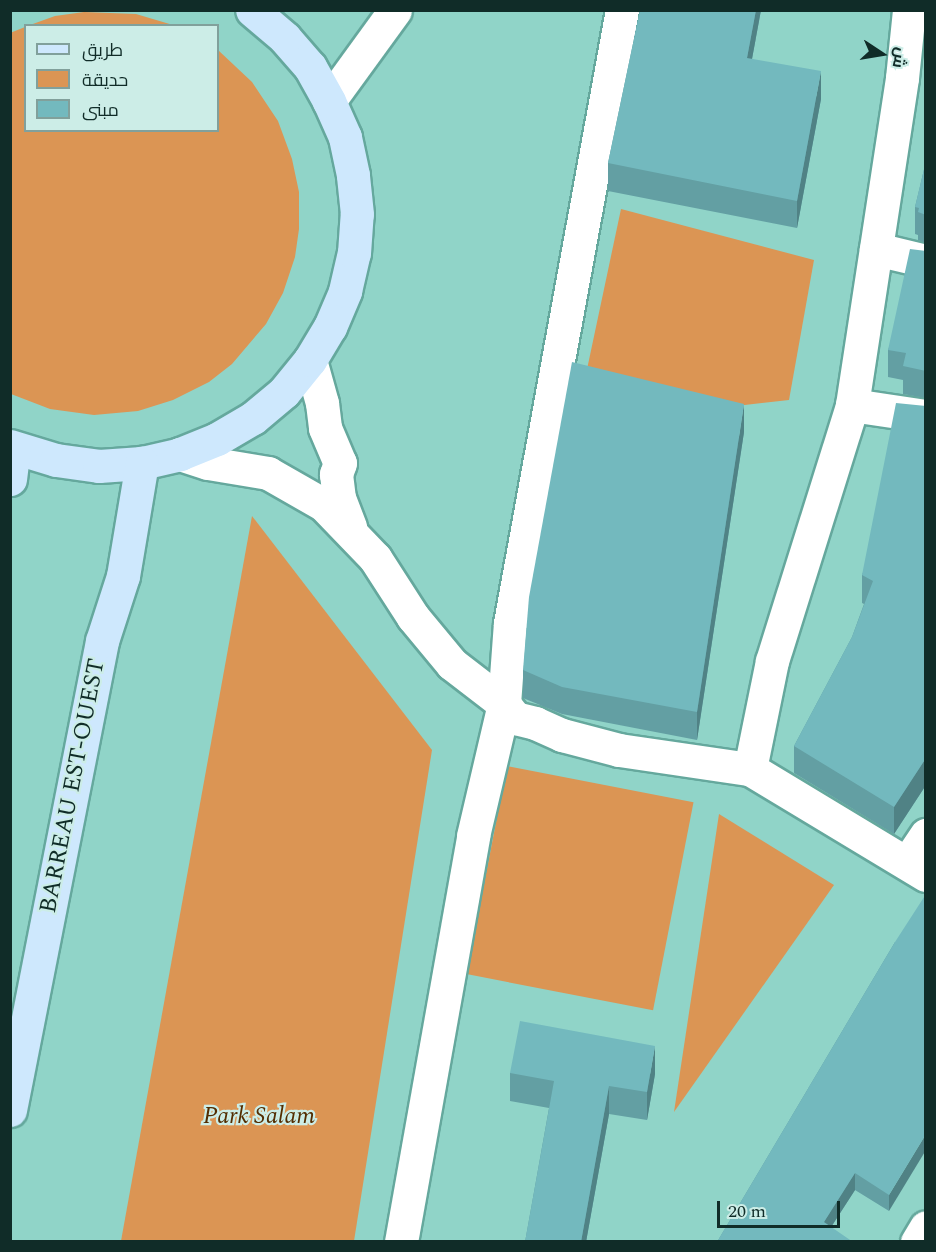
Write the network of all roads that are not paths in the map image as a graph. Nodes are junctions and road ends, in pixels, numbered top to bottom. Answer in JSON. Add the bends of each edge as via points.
{"nodes":[{"id":1,"x":395,"y":10,"type":"edge"},
{"id":2,"x":622,"y":10,"type":"edge"},
{"id":3,"x":909,"y":10,"type":"edge"},
{"id":4,"x":255,"y":11,"type":"edge"},
{"id":5,"x":914,"y":80,"type":"edge"},
{"id":6,"x":329,"y":101,"type":"junction"},
{"id":7,"x":876,"y":249,"type":"junction"},
{"id":8,"x":926,"y":261,"type":"edge"},
{"id":9,"x":310,"y":360,"type":"junction"},
{"id":10,"x":852,"y":405,"type":"junction"},
{"id":11,"x":926,"y":416,"type":"edge"},
{"id":12,"x":180,"y":454,"type":"junction"},
{"id":13,"x":12,"y":458,"type":"edge"},
{"id":14,"x":142,"y":463,"type":"junction"},
{"id":15,"x":352,"y":532,"type":"junction"},
{"id":16,"x":504,"y":704,"type":"junction"},
{"id":17,"x":750,"y":769,"type":"junction"},
{"id":18,"x":926,"y":835,"type":"edge"},
{"id":19,"x":916,"y":869,"type":"edge"},
{"id":20,"x":10,"y":1110,"type":"edge"},
{"id":21,"x":401,"y":1242,"type":"edge"}],
"edges":[{"from":1,"to":6,"type":"street"},
{"from":2,"to":16,"type":"street","via":[[510,623]]},
{"from":3,"to":5,"type":"street"},
{"from":4,"to":6,"type":"main road","via":[[310,67]]},
{"from":5,"to":7,"type":"street"},
{"from":6,"to":9,"type":"main road","via":[[345,137],[357,214],[354,253],[345,291]]},
{"from":7,"to":8,"type":"street"},
{"from":7,"to":10,"type":"street"},
{"from":9,"to":12,"type":"main road","via":[[284,392],[253,418],[218,439]]},
{"from":9,"to":15,"type":"street","via":[[325,428],[340,463],[336,474],[339,498]]},
{"from":10,"to":11,"type":"street"},
{"from":10,"to":17,"type":"street","via":[[772,661]]},
{"from":12,"to":14,"type":"main road"},
{"from":12,"to":15,"type":"street","via":[[268,473],[324,505]]},
{"from":13,"to":14,"type":"main road","via":[[99,466]]},
{"from":14,"to":20,"type":"main road","name":"BARREAU EST-OUEST","via":[[123,576],[102,641]]},
{"from":15,"to":16,"type":"street","via":[[452,664]]},
{"from":16,"to":17,"type":"street","via":[[515,718],[562,735],[619,750]]},
{"from":16,"to":21,"type":"street","via":[[473,836]]},
{"from":17,"to":19,"type":"street"},
{"from":18,"to":19,"type":"street"}]}
